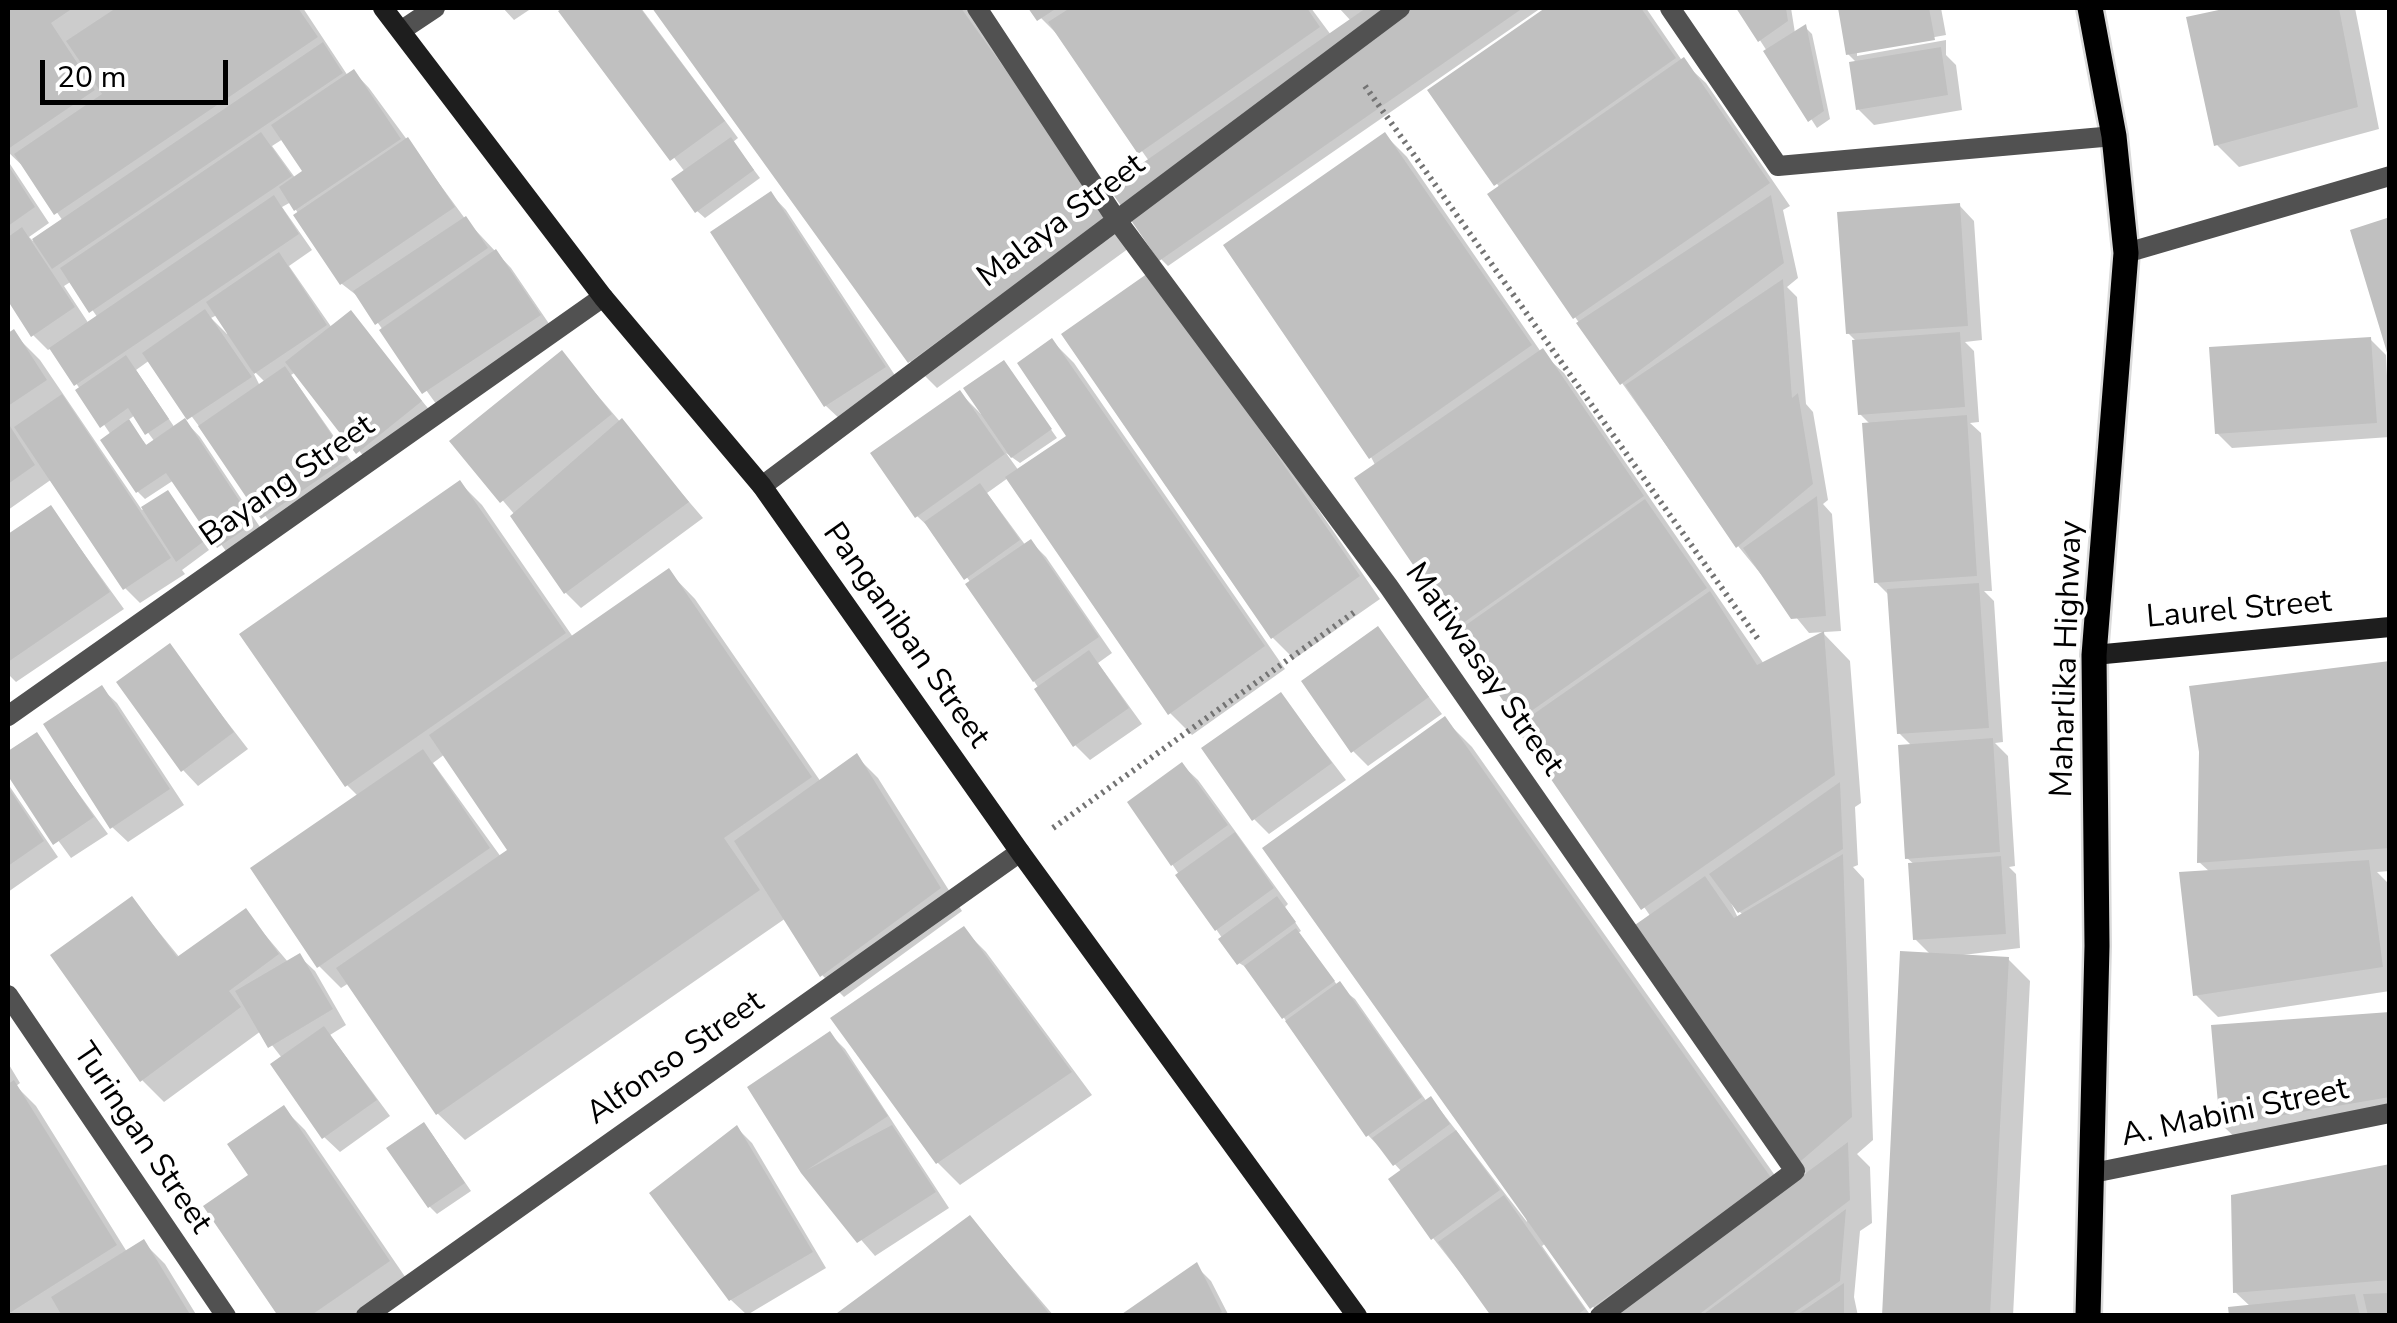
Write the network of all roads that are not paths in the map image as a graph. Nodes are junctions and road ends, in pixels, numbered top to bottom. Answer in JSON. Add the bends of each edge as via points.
{"nodes":[{"id":1,"x":383,"y":8,"type":"edge"},
{"id":2,"x":434,"y":8,"type":"edge"},
{"id":3,"x":977,"y":8,"type":"edge"},
{"id":4,"x":1400,"y":8,"type":"edge"},
{"id":5,"x":1670,"y":8,"type":"edge"},
{"id":6,"x":2090,"y":8,"type":"edge"},
{"id":7,"x":402,"y":30,"type":"junction"},
{"id":8,"x":2114,"y":136,"type":"junction"},
{"id":9,"x":2390,"y":176,"type":"edge"},
{"id":10,"x":1116,"y":219,"type":"junction"},
{"id":11,"x":2126,"y":252,"type":"junction"},
{"id":12,"x":603,"y":297,"type":"junction"},
{"id":13,"x":762,"y":486,"type":"junction"},
{"id":14,"x":2390,"y":627,"type":"edge"},
{"id":15,"x":2094,"y":655,"type":"junction"},
{"id":16,"x":8,"y":716,"type":"edge"},
{"id":17,"x":1020,"y":852,"type":"junction"},
{"id":18,"x":8,"y":995,"type":"edge"},
{"id":19,"x":2390,"y":1113,"type":"edge"},
{"id":20,"x":2093,"y":1174,"type":"junction"},
{"id":21,"x":226,"y":1316,"type":"edge"},
{"id":22,"x":366,"y":1316,"type":"edge"},
{"id":23,"x":1357,"y":1316,"type":"edge"},
{"id":24,"x":1600,"y":1316,"type":"edge"},
{"id":25,"x":2088,"y":1316,"type":"edge"}],
"edges":[{"from":1,"to":7,"type":"street","name":"Panganiban Street"},
{"from":2,"to":7,"type":"street"},
{"from":3,"to":10,"type":"street","name":"Matiwasay Street"},
{"from":4,"to":10,"type":"street","name":"Malaya Street"},
{"from":5,"to":8,"type":"street","via":[[1778,166]]},
{"from":6,"to":8,"type":"main road","name":"Maharlika Highway"},
{"from":7,"to":12,"type":"street","name":"Panganiban Street"},
{"from":8,"to":11,"type":"main road","name":"Maharlika Highway"},
{"from":9,"to":11,"type":"street"},
{"from":10,"to":13,"type":"street","name":"Malaya Street"},
{"from":10,"to":24,"type":"street","name":"Matiwasay Street","via":[[1389,587],[1795,1171]]},
{"from":11,"to":15,"type":"main road","name":"Maharlika Highway"},
{"from":12,"to":13,"type":"street","name":"Panganiban Street"},
{"from":12,"to":16,"type":"street","name":"Bayang Street"},
{"from":13,"to":17,"type":"street","name":"Panganiban Street"},
{"from":14,"to":15,"type":"street","name":"Laurel Street"},
{"from":15,"to":20,"type":"main road","name":"Maharlika Highway"},
{"from":17,"to":22,"type":"street","name":"Alfonso Street"},
{"from":17,"to":23,"type":"street","name":"Panganiban Street"},
{"from":18,"to":21,"type":"street","name":"Turingan Street"},
{"from":19,"to":20,"type":"street","name":"A. Mabini Street"},
{"from":20,"to":25,"type":"main road","name":"Maharlika Highway"}]}
